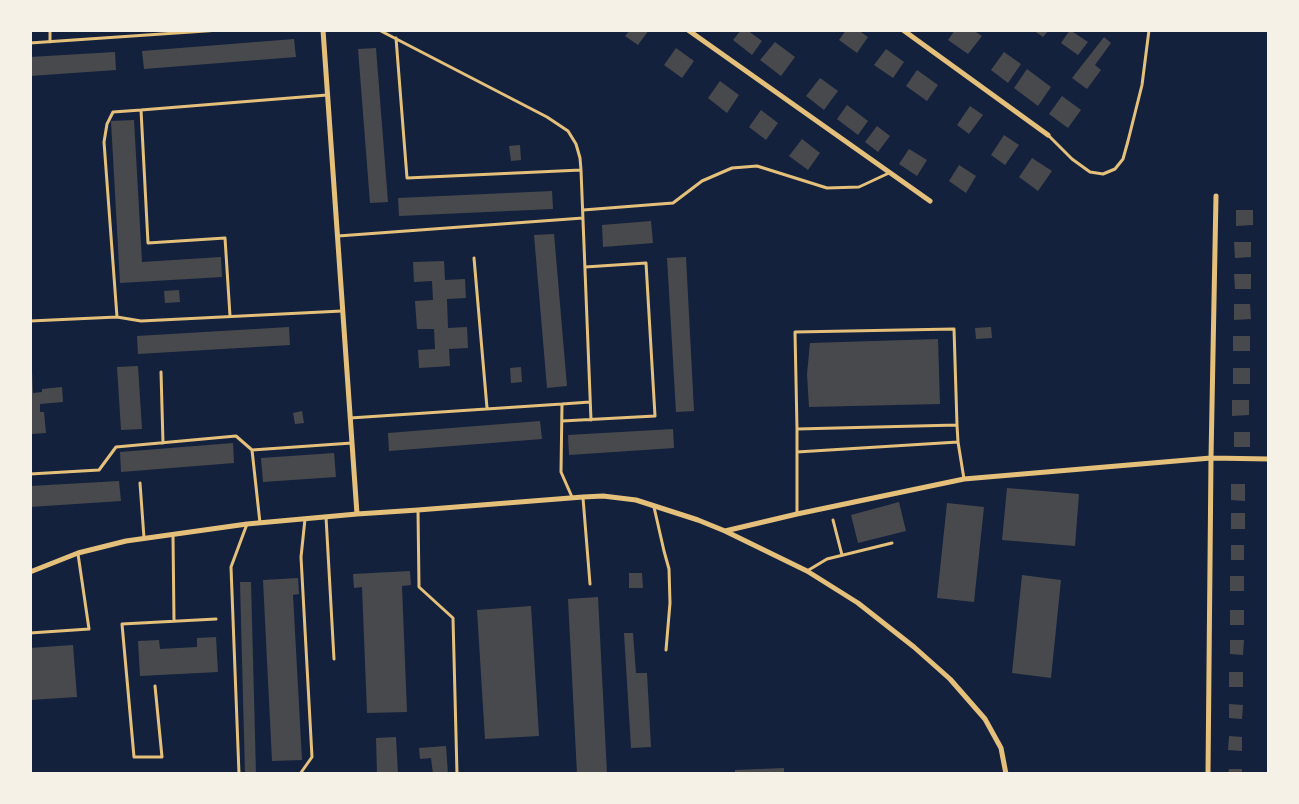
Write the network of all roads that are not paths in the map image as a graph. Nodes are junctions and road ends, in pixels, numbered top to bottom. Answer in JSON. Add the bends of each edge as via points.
{"nodes":[{"id":1,"x":50,"y":30,"type":"edge"},
{"id":2,"x":105,"y":30,"type":"edge"},
{"id":3,"x":220,"y":30,"type":"edge"},
{"id":4,"x":323,"y":30,"type":"edge"},
{"id":5,"x":379,"y":30,"type":"edge"},
{"id":6,"x":688,"y":30,"type":"edge"},
{"id":7,"x":903,"y":30,"type":"edge"},
{"id":8,"x":1149,"y":30,"type":"edge"},
{"id":9,"x":203,"y":31,"type":"edge"},
{"id":10,"x":106,"y":38,"type":"junction"},
{"id":11,"x":396,"y":38,"type":"junction"},
{"id":12,"x":50,"y":42,"type":"junction"},
{"id":13,"x":30,"y":43,"type":"edge"},
{"id":14,"x":327,"y":94,"type":"junction"},
{"id":15,"x":141,"y":110,"type":"junction"},
{"id":16,"x":1048,"y":135,"type":"joint"},
{"id":17,"x":581,"y":170,"type":"junction"},
{"id":18,"x":891,"y":172,"type":"junction"},
{"id":19,"x":1216,"y":196,"type":"dead end"},
{"id":20,"x":930,"y":201,"type":"dead end"},
{"id":21,"x":582,"y":210,"type":"junction"},
{"id":22,"x":583,"y":219,"type":"junction"},
{"id":23,"x":338,"y":236,"type":"junction"},
{"id":24,"x":474,"y":258,"type":"dead end"},
{"id":25,"x":585,"y":267,"type":"junction"},
{"id":26,"x":343,"y":311,"type":"junction"},
{"id":27,"x":230,"y":316,"type":"junction"},
{"id":28,"x":117,"y":317,"type":"junction"},
{"id":29,"x":30,"y":321,"type":"edge"},
{"id":30,"x":161,"y":372,"type":"dead end"},
{"id":31,"x":590,"y":402,"type":"junction"},
{"id":32,"x":562,"y":404,"type":"junction"},
{"id":33,"x":487,"y":408,"type":"junction"},
{"id":34,"x":350,"y":418,"type":"junction"},
{"id":35,"x":591,"y":420,"type":"junction"},
{"id":36,"x":562,"y":421,"type":"junction"},
{"id":37,"x":957,"y":425,"type":"junction"},
{"id":38,"x":797,"y":429,"type":"junction"},
{"id":39,"x":958,"y":442,"type":"junction"},
{"id":40,"x":163,"y":443,"type":"junction"},
{"id":41,"x":353,"y":443,"type":"junction"},
{"id":42,"x":252,"y":450,"type":"junction"},
{"id":43,"x":797,"y":452,"type":"junction"},
{"id":44,"x":1211,"y":458,"type":"junction"},
{"id":45,"x":1269,"y":459,"type":"edge"},
{"id":46,"x":30,"y":474,"type":"edge"},
{"id":47,"x":964,"y":479,"type":"junction"},
{"id":48,"x":140,"y":483,"type":"dead end"},
{"id":49,"x":583,"y":496,"type":"junction"},
{"id":50,"x":572,"y":498,"type":"junction"},
{"id":51,"x":654,"y":506,"type":"junction"},
{"id":52,"x":418,"y":510,"type":"junction"},
{"id":53,"x":357,"y":514,"type":"junction"},
{"id":54,"x":797,"y":514,"type":"junction"},
{"id":55,"x":326,"y":517,"type":"junction"},
{"id":56,"x":305,"y":519,"type":"junction"},
{"id":57,"x":833,"y":520,"type":"dead end"},
{"id":58,"x":260,"y":523,"type":"junction"},
{"id":59,"x":247,"y":524,"type":"junction"},
{"id":60,"x":726,"y":531,"type":"junction"},
{"id":61,"x":173,"y":534,"type":"junction"},
{"id":62,"x":144,"y":538,"type":"junction"},
{"id":63,"x":892,"y":543,"type":"dead end"},
{"id":64,"x":78,"y":553,"type":"junction"},
{"id":65,"x":842,"y":555,"type":"junction"},
{"id":66,"x":807,"y":571,"type":"junction"},
{"id":67,"x":30,"y":572,"type":"edge"},
{"id":68,"x":590,"y":584,"type":"dead end"},
{"id":69,"x":216,"y":619,"type":"dead end"},
{"id":70,"x":174,"y":621,"type":"junction"},
{"id":71,"x":30,"y":633,"type":"edge"},
{"id":72,"x":666,"y":650,"type":"dead end"},
{"id":73,"x":334,"y":659,"type":"dead end"},
{"id":74,"x":155,"y":686,"type":"dead end"},
{"id":75,"x":239,"y":774,"type":"edge"},
{"id":76,"x":300,"y":774,"type":"edge"},
{"id":77,"x":458,"y":774,"type":"edge"},
{"id":78,"x":1006,"y":774,"type":"edge"},
{"id":79,"x":1208,"y":774,"type":"edge"}],
"edges":[{"from":1,"to":12,"type":"lane"},
{"from":2,"to":10,"type":"lane"},
{"from":3,"to":9,"type":"lane"},
{"from":4,"to":14,"type":"street"},
{"from":5,"to":11,"type":"lane"},
{"from":6,"to":18,"type":"street"},
{"from":7,"to":16,"type":"street"},
{"from":8,"to":16,"type":"lane","via":[[1142,85],[1124,159],[1115,169],[1103,174],[1090,172]]},
{"from":9,"to":10,"type":"lane"},
{"from":10,"to":12,"type":"lane"},
{"from":11,"to":17,"type":"lane","via":[[568,131],[576,144]]},
{"from":11,"to":17,"type":"lane","via":[[407,178]]},
{"from":12,"to":13,"type":"lane"},
{"from":14,"to":15,"type":"lane"},
{"from":14,"to":23,"type":"street"},
{"from":15,"to":27,"type":"lane","via":[[148,243],[225,238]]},
{"from":15,"to":28,"type":"lane","via":[[113,112],[104,142]]},
{"from":17,"to":21,"type":"lane"},
{"from":18,"to":20,"type":"street"},
{"from":18,"to":21,"type":"lane","via":[[859,187],[827,188],[757,166],[732,168],[702,181],[673,203]]},
{"from":19,"to":44,"type":"street"},
{"from":21,"to":22,"type":"lane"},
{"from":22,"to":23,"type":"lane"},
{"from":22,"to":25,"type":"lane"},
{"from":23,"to":26,"type":"street"},
{"from":24,"to":33,"type":"lane"},
{"from":25,"to":31,"type":"lane"},
{"from":25,"to":35,"type":"lane","via":[[646,263],[655,416]]},
{"from":26,"to":27,"type":"lane"},
{"from":26,"to":34,"type":"street"},
{"from":27,"to":28,"type":"lane","via":[[141,321]]},
{"from":28,"to":29,"type":"lane"},
{"from":30,"to":40,"type":"lane"},
{"from":31,"to":32,"type":"lane"},
{"from":31,"to":35,"type":"lane"},
{"from":32,"to":33,"type":"lane"},
{"from":32,"to":36,"type":"lane"},
{"from":33,"to":34,"type":"lane"},
{"from":34,"to":41,"type":"street"},
{"from":35,"to":36,"type":"lane"},
{"from":36,"to":50,"type":"lane","via":[[561,472]]},
{"from":37,"to":38,"type":"lane"},
{"from":37,"to":38,"type":"lane","via":[[954,328],[795,332]]},
{"from":37,"to":39,"type":"lane"},
{"from":38,"to":43,"type":"lane"},
{"from":39,"to":43,"type":"lane"},
{"from":39,"to":47,"type":"lane"},
{"from":40,"to":42,"type":"lane","via":[[236,436]]},
{"from":40,"to":46,"type":"lane","via":[[116,447],[99,470]]},
{"from":41,"to":42,"type":"lane"},
{"from":41,"to":53,"type":"street"},
{"from":42,"to":58,"type":"lane"},
{"from":43,"to":54,"type":"lane"},
{"from":44,"to":45,"type":"street"},
{"from":44,"to":47,"type":"street"},
{"from":44,"to":79,"type":"street"},
{"from":47,"to":54,"type":"street"},
{"from":48,"to":62,"type":"lane"},
{"from":49,"to":50,"type":"street"},
{"from":49,"to":51,"type":"street","via":[[622,498]]},
{"from":49,"to":68,"type":"lane"},
{"from":50,"to":52,"type":"street"},
{"from":51,"to":60,"type":"street"},
{"from":51,"to":72,"type":"lane","via":[[669,569]]},
{"from":52,"to":53,"type":"street"},
{"from":52,"to":77,"type":"lane","via":[[419,587],[453,618]]},
{"from":53,"to":55,"type":"street"},
{"from":54,"to":60,"type":"street"},
{"from":55,"to":56,"type":"street"},
{"from":55,"to":73,"type":"lane"},
{"from":56,"to":58,"type":"street"},
{"from":56,"to":76,"type":"lane","via":[[301,557],[312,757]]},
{"from":57,"to":65,"type":"lane"},
{"from":58,"to":59,"type":"street"},
{"from":59,"to":61,"type":"street"},
{"from":59,"to":75,"type":"lane","via":[[231,567]]},
{"from":60,"to":66,"type":"street"},
{"from":61,"to":62,"type":"street"},
{"from":61,"to":70,"type":"lane"},
{"from":62,"to":64,"type":"street"},
{"from":63,"to":65,"type":"lane"},
{"from":64,"to":67,"type":"street"},
{"from":64,"to":71,"type":"lane","via":[[89,629]]},
{"from":65,"to":66,"type":"lane"},
{"from":66,"to":78,"type":"street","via":[[858,603],[950,679],[985,719],[1001,748]]},
{"from":69,"to":70,"type":"lane"},
{"from":70,"to":74,"type":"lane","via":[[122,624],[134,757],[162,757]]}]}
